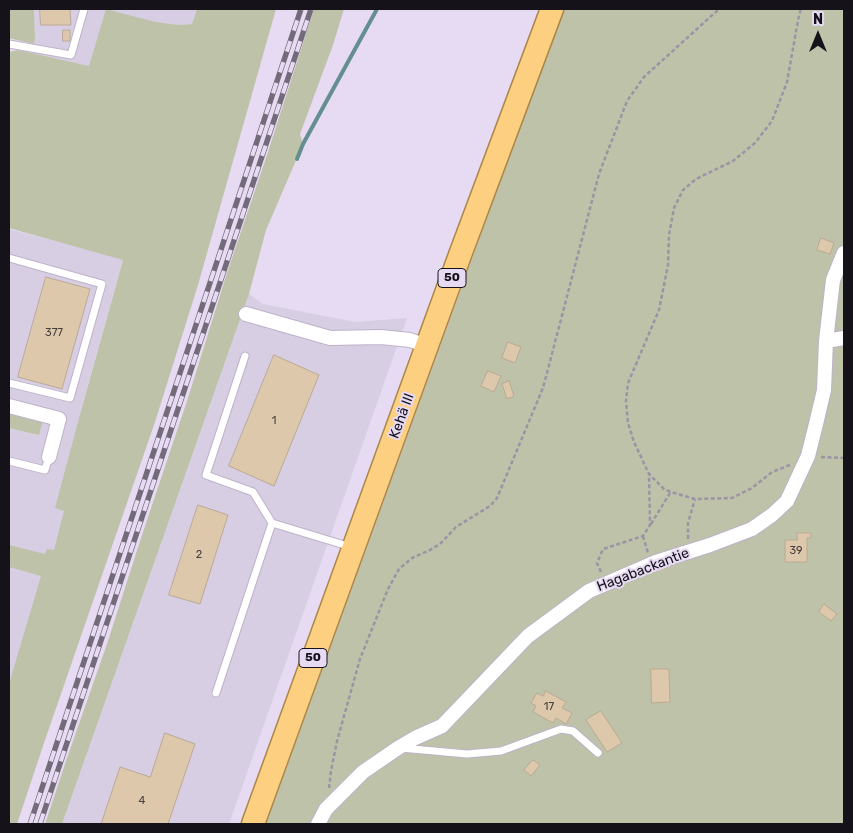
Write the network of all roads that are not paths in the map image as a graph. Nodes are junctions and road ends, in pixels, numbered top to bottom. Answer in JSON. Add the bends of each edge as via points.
{"nodes":[{"id":1,"x":84,"y":9,"type":"edge"},
{"id":2,"x":552,"y":9,"type":"edge"},
{"id":3,"x":9,"y":44,"type":"edge"},
{"id":4,"x":844,"y":253,"type":"edge"},
{"id":5,"x":9,"y":258,"type":"edge"},
{"id":6,"x":246,"y":314,"type":"dead end"},
{"id":7,"x":844,"y":338,"type":"edge"},
{"id":8,"x":826,"y":340,"type":"junction"},
{"id":9,"x":427,"y":346,"type":"junction"},
{"id":10,"x":245,"y":356,"type":"dead end"},
{"id":11,"x":9,"y":383,"type":"edge"},
{"id":12,"x":9,"y":406,"type":"edge"},
{"id":13,"x":49,"y":457,"type":"joint"},
{"id":14,"x":9,"y":461,"type":"edge"},
{"id":15,"x":272,"y":523,"type":"junction"},
{"id":16,"x":354,"y":548,"type":"junction"},
{"id":17,"x":216,"y":693,"type":"dead end"},
{"id":18,"x":398,"y":748,"type":"junction"},
{"id":19,"x":598,"y":752,"type":"dead end"},
{"id":20,"x":253,"y":824,"type":"edge"},
{"id":21,"x":318,"y":824,"type":"edge"}],
"edges":[{"from":1,"to":3,"type":"lane","via":[[70,54]]},
{"from":2,"to":9,"type":"highway","name":"Kehä III","number":"50"},
{"from":4,"to":8,"type":"street","name":"Hagabackantie","via":[[833,280]]},
{"from":5,"to":11,"type":"lane","via":[[102,284],[70,398]]},
{"from":6,"to":9,"type":"street","via":[[330,338],[410,340]]},
{"from":7,"to":8,"type":"street"},
{"from":8,"to":18,"type":"street","name":"Hagabackantie","via":[[824,390],[807,458],[787,502],[752,529],[656,562],[589,591],[528,636],[442,726]]},
{"from":9,"to":16,"type":"highway","name":"Kehä III","number":"50"},
{"from":10,"to":15,"type":"lane","via":[[206,475],[253,492]]},
{"from":12,"to":13,"type":"street","via":[[59,419]]},
{"from":13,"to":14,"type":"lane","via":[[45,470]]},
{"from":15,"to":16,"type":"lane"},
{"from":15,"to":17,"type":"lane"},
{"from":16,"to":20,"type":"highway","name":"Kehä III","number":"50"},
{"from":18,"to":19,"type":"lane","via":[[467,754],[501,751],[561,730],[573,731]]},
{"from":18,"to":21,"type":"street","name":"Hagabackantie","via":[[363,772],[326,809]]}]}
